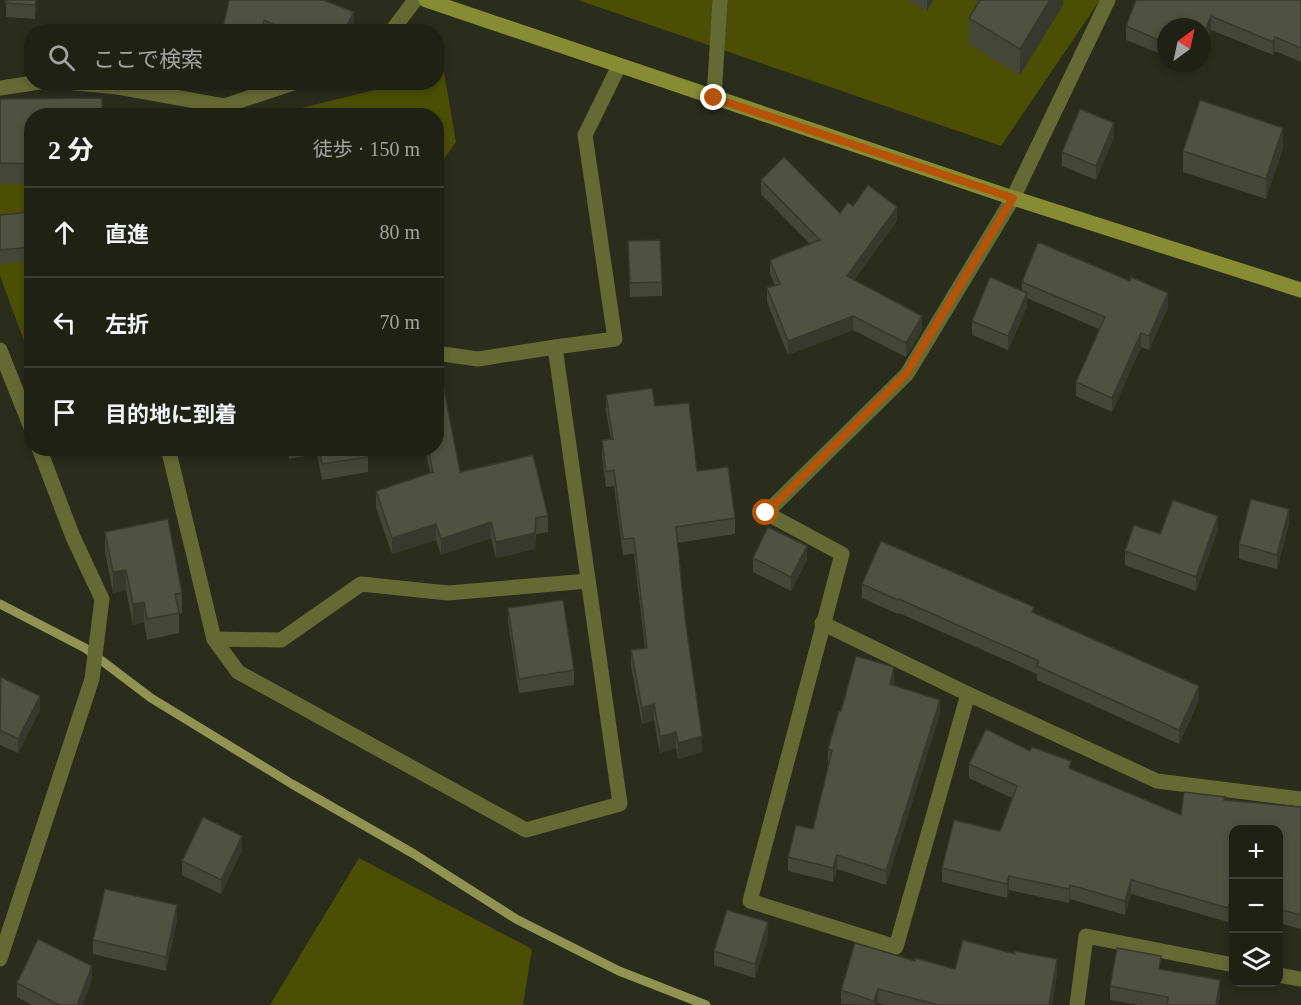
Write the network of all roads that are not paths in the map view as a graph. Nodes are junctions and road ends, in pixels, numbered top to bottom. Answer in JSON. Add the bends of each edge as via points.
{"nodes":[{"id":1,"x":415,"y":0,"type":"edge"},
{"id":2,"x":426,"y":0,"type":"edge"},
{"id":3,"x":720,"y":0,"type":"edge"},
{"id":4,"x":1108,"y":0,"type":"edge"},
{"id":5,"x":397,"y":24,"type":"edge"},
{"id":6,"x":619,"y":66,"type":"junction"},
{"id":7,"x":24,"y":84,"type":"edge"},
{"id":8,"x":0,"y":88,"type":"edge"},
{"id":9,"x":135,"y":90,"type":"edge"},
{"id":10,"x":273,"y":90,"type":"edge"},
{"id":11,"x":714,"y":98,"type":"junction"},
{"id":12,"x":1013,"y":198,"type":"junction"},
{"id":13,"x":1301,"y":290,"type":"edge"},
{"id":14,"x":555,"y":347,"type":"junction"},
{"id":15,"x":0,"y":350,"type":"edge"},
{"id":16,"x":444,"y":354,"type":"edge"},
{"id":17,"x":24,"y":410,"type":"edge"},
{"id":18,"x":42,"y":456,"type":"edge"},
{"id":19,"x":170,"y":456,"type":"edge"},
{"id":20,"x":588,"y":581,"type":"junction"},
{"id":21,"x":822,"y":623,"type":"junction"},
{"id":22,"x":214,"y":639,"type":"junction"},
{"id":23,"x":968,"y":694,"type":"junction"},
{"id":24,"x":1301,"y":799,"type":"edge"},
{"id":25,"x":0,"y":959,"type":"edge"},
{"id":26,"x":1229,"y":964,"type":"edge"},
{"id":27,"x":1283,"y":976,"type":"edge"},
{"id":28,"x":1301,"y":979,"type":"edge"},
{"id":29,"x":1077,"y":1005,"type":"edge"}],
"edges":[{"from":1,"to":5,"type":"street"},
{"from":2,"to":6,"type":"street"},
{"from":3,"to":11,"type":"street"},
{"from":4,"to":12,"type":"street"},
{"from":6,"to":11,"type":"street"},
{"from":6,"to":14,"type":"street","via":[[585,135],[615,339]]},
{"from":7,"to":8,"type":"street"},
{"from":9,"to":10,"type":"street","via":[[224,106]]},
{"from":11,"to":12,"type":"street"},
{"from":12,"to":13,"type":"street"},
{"from":12,"to":21,"type":"street","via":[[906,374],[766,513],[842,554]]},
{"from":14,"to":16,"type":"street","via":[[478,359]]},
{"from":14,"to":20,"type":"street"},
{"from":15,"to":17,"type":"street"},
{"from":18,"to":25,"type":"street","via":[[102,599],[92,679]]},
{"from":19,"to":22,"type":"street"},
{"from":20,"to":22,"type":"street","via":[[448,593],[361,584],[281,640]]},
{"from":20,"to":22,"type":"street","via":[[620,804],[526,830],[238,672]]},
{"from":21,"to":23,"type":"street"},
{"from":21,"to":23,"type":"street","via":[[750,901],[896,947]]},
{"from":23,"to":24,"type":"street","via":[[1157,781]]},
{"from":26,"to":29,"type":"street","via":[[1086,936]]},
{"from":27,"to":28,"type":"street"}]}
